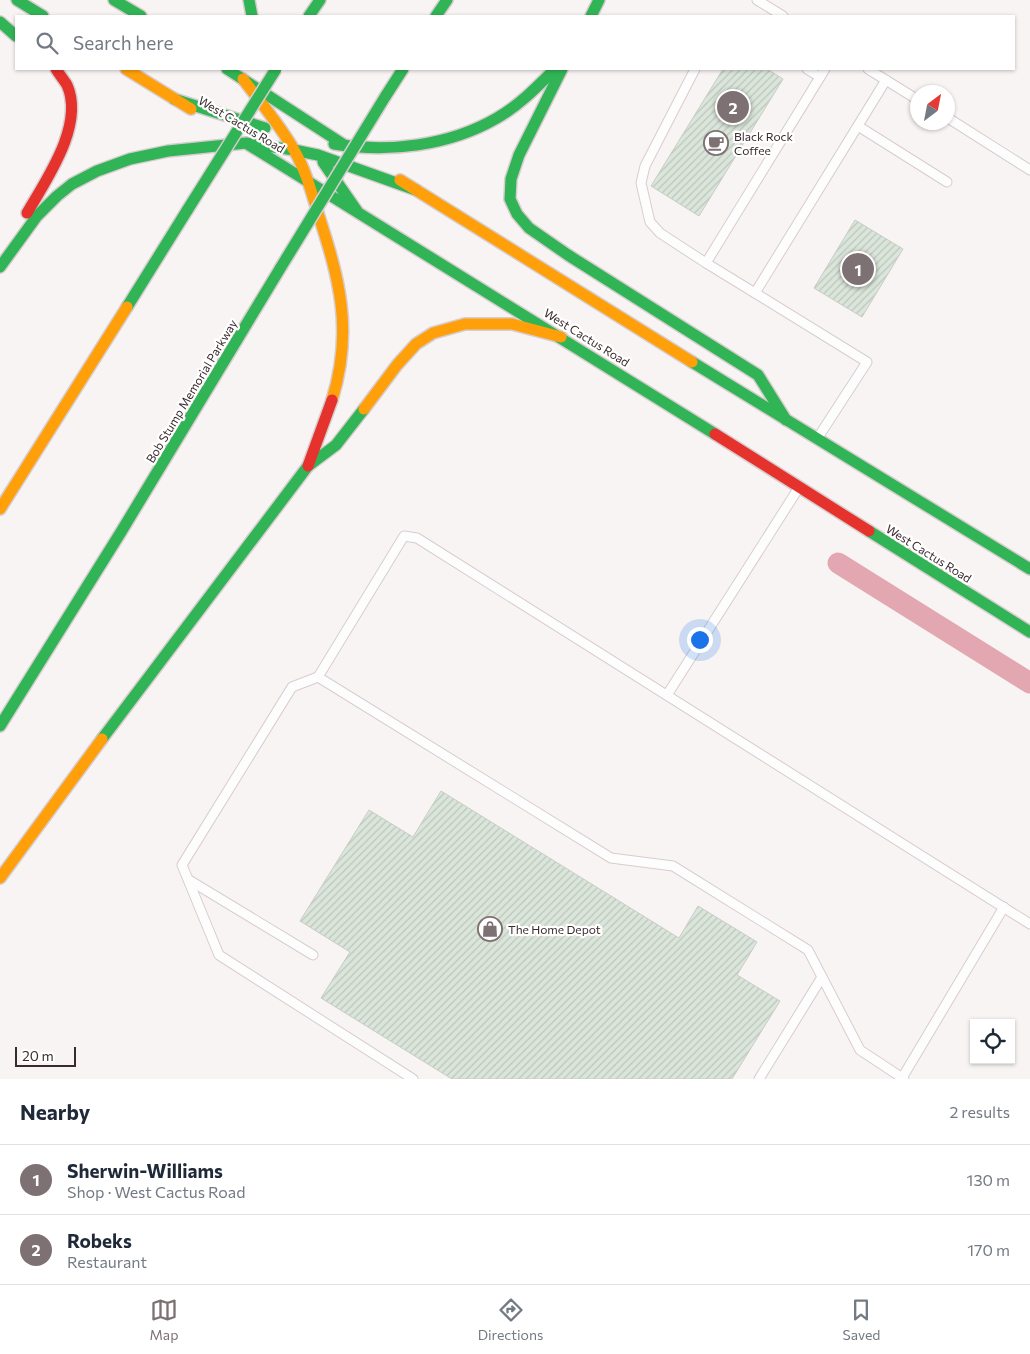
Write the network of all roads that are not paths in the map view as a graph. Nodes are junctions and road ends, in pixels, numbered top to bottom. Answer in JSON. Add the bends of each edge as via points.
{"nodes":[{"id":1,"x":17,"y":0,"type":"edge"},
{"id":2,"x":114,"y":0,"type":"edge"},
{"id":3,"x":249,"y":0,"type":"edge"},
{"id":4,"x":320,"y":0,"type":"edge"},
{"id":5,"x":447,"y":0,"type":"edge"},
{"id":6,"x":599,"y":0,"type":"edge"},
{"id":7,"x":756,"y":0,"type":"edge"},
{"id":8,"x":41,"y":15,"type":"edge"},
{"id":9,"x":139,"y":15,"type":"edge"},
{"id":10,"x":252,"y":15,"type":"edge"},
{"id":11,"x":310,"y":15,"type":"edge"},
{"id":12,"x":437,"y":15,"type":"edge"},
{"id":13,"x":592,"y":15,"type":"edge"},
{"id":14,"x":781,"y":15,"type":"edge"},
{"id":15,"x":0,"y":22,"type":"edge"},
{"id":16,"x":15,"y":35,"type":"edge"},
{"id":17,"x":57,"y":70,"type":"edge"},
{"id":18,"x":128,"y":70,"type":"edge"},
{"id":19,"x":228,"y":70,"type":"edge"},
{"id":20,"x":267,"y":70,"type":"edge"},
{"id":21,"x":275,"y":70,"type":"edge"},
{"id":22,"x":402,"y":70,"type":"edge"},
{"id":23,"x":554,"y":70,"type":"edge"},
{"id":24,"x":562,"y":70,"type":"edge"},
{"id":25,"x":694,"y":70,"type":"edge"},
{"id":26,"x":870,"y":70,"type":"edge"},
{"id":27,"x":822,"y":73,"type":"edge"},
{"id":28,"x":243,"y":79,"type":"junction"},
{"id":29,"x":886,"y":80,"type":"junction"},
{"id":30,"x":910,"y":95,"type":"edge"},
{"id":31,"x":174,"y":99,"type":"junction"},
{"id":32,"x":282,"y":103,"type":"junction"},
{"id":33,"x":955,"y":122,"type":"edge"},
{"id":34,"x":858,"y":126,"type":"junction"},
{"id":35,"x":282,"y":133,"type":"junction"},
{"id":36,"x":246,"y":143,"type":"junction"},
{"id":37,"x":347,"y":146,"type":"junction"},
{"id":38,"x":294,"y":150,"type":"junction"},
{"id":39,"x":318,"y":155,"type":"junction"},
{"id":40,"x":1030,"y":170,"type":"edge"},
{"id":41,"x":307,"y":180,"type":"junction"},
{"id":42,"x":947,"y":182,"type":"dead end"},
{"id":43,"x":416,"y":190,"type":"junction"},
{"id":44,"x":357,"y":211,"type":"junction"},
{"id":45,"x":706,"y":263,"type":"junction"},
{"id":46,"x":0,"y":267,"type":"edge"},
{"id":47,"x":755,"y":293,"type":"junction"},
{"id":48,"x":561,"y":337,"type":"junction"},
{"id":49,"x":786,"y":420,"type":"junction"},
{"id":50,"x":817,"y":439,"type":"junction"},
{"id":51,"x":308,"y":466,"type":"junction"},
{"id":52,"x":799,"y":487,"type":"junction"},
{"id":53,"x":0,"y":509,"type":"edge"},
{"id":54,"x":1026,"y":564,"type":"edge"},
{"id":55,"x":1030,"y":632,"type":"edge"},
{"id":56,"x":318,"y":676,"type":"junction"},
{"id":57,"x":667,"y":695,"type":"junction"},
{"id":58,"x":0,"y":726,"type":"edge"},
{"id":59,"x":0,"y":878,"type":"edge"},
{"id":60,"x":189,"y":879,"type":"junction"},
{"id":61,"x":1004,"y":907,"type":"junction"},
{"id":62,"x":1030,"y":924,"type":"edge"},
{"id":63,"x":313,"y":956,"type":"dead end"},
{"id":64,"x":822,"y":977,"type":"junction"},
{"id":65,"x":903,"y":1078,"type":"edge"},
{"id":66,"x":413,"y":1079,"type":"edge"},
{"id":67,"x":759,"y":1079,"type":"edge"}],
"edges":[{"from":1,"to":8,"type":"main road"},
{"from":2,"to":9,"type":"main road"},
{"from":3,"to":10,"type":"main road"},
{"from":4,"to":11,"type":"main road"},
{"from":5,"to":12,"type":"main road"},
{"from":6,"to":13,"type":"main road"},
{"from":7,"to":14,"type":"lane"},
{"from":15,"to":16,"type":"main road"},
{"from":17,"to":46,"type":"main road","via":[[71,99],[72,112],[66,139]]},
{"from":18,"to":31,"type":"main road","name":"West Cactus Road"},
{"from":19,"to":28,"type":"main road"},
{"from":20,"to":32,"type":"main road"},
{"from":21,"to":53,"type":"main road","bridge":true},
{"from":22,"to":58,"type":"main road","name":"Bob Stump Memorial Parkway","bridge":true},
{"from":23,"to":37,"type":"main road","via":[[537,90],[513,108],[467,134],[442,142],[405,147]]},
{"from":24,"to":49,"type":"main road","via":[[519,155],[511,179],[510,199],[517,214],[529,228],[568,255],[758,375]]},
{"from":25,"to":45,"type":"lane","via":[[645,166],[641,183],[650,222],[660,233]]},
{"from":26,"to":29,"type":"lane"},
{"from":27,"to":45,"type":"lane"},
{"from":28,"to":32,"type":"main road"},
{"from":28,"to":35,"type":"main road"},
{"from":29,"to":30,"type":"lane"},
{"from":29,"to":34,"type":"lane"},
{"from":31,"to":35,"type":"main road"},
{"from":31,"to":36,"type":"main road","name":"West Cactus Road"},
{"from":32,"to":35,"type":"main road","via":[[299,133]]},
{"from":32,"to":37,"type":"main road"},
{"from":33,"to":40,"type":"lane"},
{"from":34,"to":42,"type":"lane"},
{"from":34,"to":47,"type":"lane"},
{"from":35,"to":38,"type":"main road"},
{"from":36,"to":38,"type":"main road"},
{"from":36,"to":41,"type":"main road","name":"West Cactus Road"},
{"from":36,"to":46,"type":"main road","via":[[168,151],[130,159],[72,184],[37,216]]},
{"from":37,"to":39,"type":"main road","via":[[312,141]]},
{"from":37,"to":43,"type":"main road"},
{"from":38,"to":39,"type":"main road"},
{"from":38,"to":41,"type":"main road"},
{"from":39,"to":43,"type":"main road"},
{"from":39,"to":44,"type":"main road"},
{"from":41,"to":44,"type":"main road","name":"West Cactus Road"},
{"from":41,"to":51,"type":"main road","via":[[336,268],[344,335],[331,404]]},
{"from":43,"to":49,"type":"main road"},
{"from":44,"to":48,"type":"main road","name":"West Cactus Road"},
{"from":45,"to":47,"type":"lane"},
{"from":47,"to":50,"type":"lane","via":[[867,362]]},
{"from":48,"to":51,"type":"main road","via":[[512,324],[487,323],[454,326],[433,333],[416,344],[396,365],[336,445]]},
{"from":48,"to":52,"type":"main road","name":"West Cactus Road"},
{"from":49,"to":50,"type":"main road"},
{"from":50,"to":54,"type":"main road"},
{"from":51,"to":59,"type":"main road"},
{"from":52,"to":55,"type":"main road","name":"West Cactus Road"},
{"from":52,"to":57,"type":"lane"},
{"from":56,"to":57,"type":"lane","via":[[404,536],[417,538]]},
{"from":56,"to":60,"type":"lane","via":[[292,687],[182,865]]},
{"from":56,"to":64,"type":"lane","via":[[611,858],[673,866],[808,950]]},
{"from":57,"to":61,"type":"lane"},
{"from":60,"to":63,"type":"lane"},
{"from":60,"to":66,"type":"lane","via":[[218,955]]},
{"from":61,"to":62,"type":"lane"},
{"from":61,"to":65,"type":"lane"},
{"from":64,"to":65,"type":"lane","via":[[860,1050]]},
{"from":64,"to":67,"type":"lane"}]}
